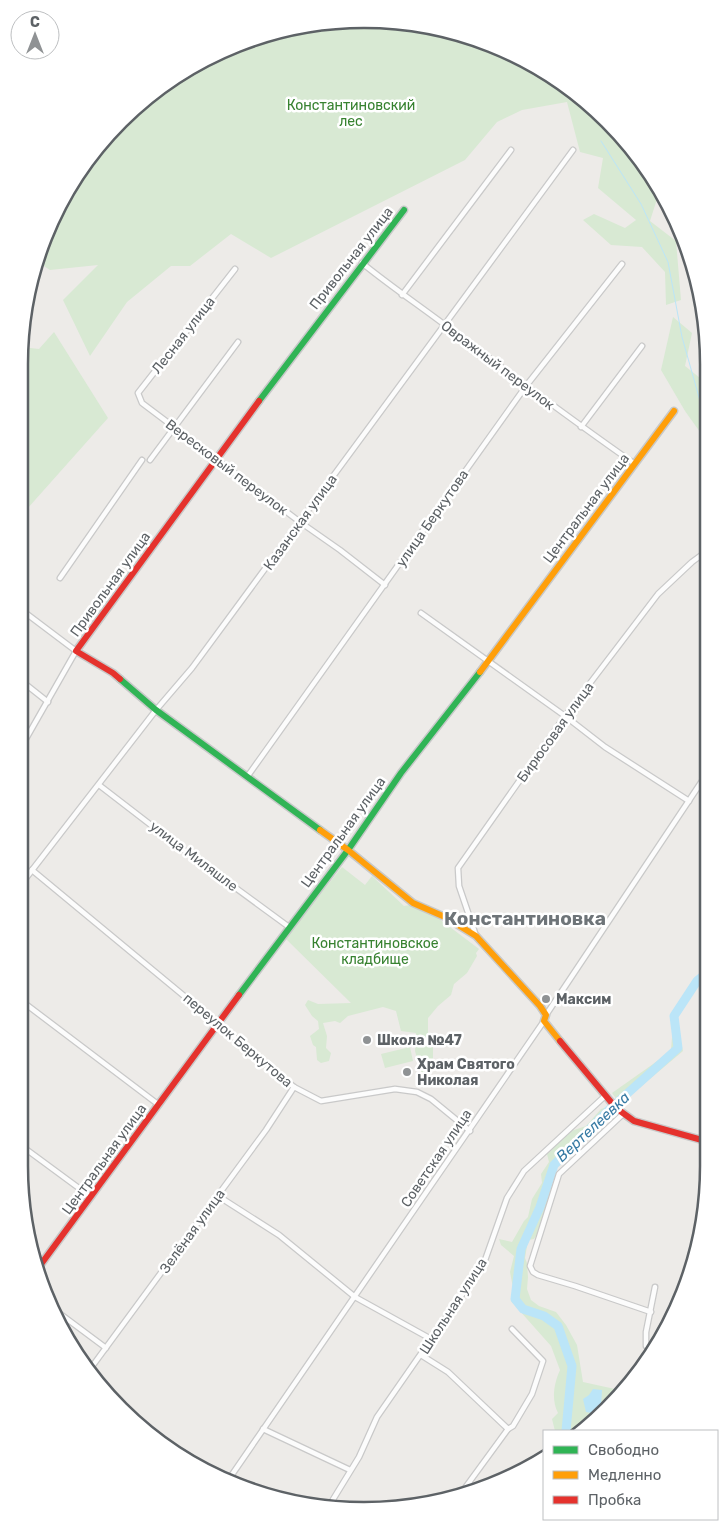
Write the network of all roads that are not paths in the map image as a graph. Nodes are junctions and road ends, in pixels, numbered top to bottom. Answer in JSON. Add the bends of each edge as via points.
{"nodes":[{"id":1,"x":511,"y":150,"type":"dead end"},
{"id":2,"x":572,"y":150,"type":"dead end"},
{"id":3,"x":404,"y":210,"type":"dead end"},
{"id":4,"x":362,"y":263,"type":"junction"},
{"id":5,"x":622,"y":264,"type":"dead end"},
{"id":6,"x":235,"y":269,"type":"dead end"},
{"id":7,"x":402,"y":295,"type":"junction"},
{"id":8,"x":444,"y":324,"type":"junction"},
{"id":9,"x":238,"y":342,"type":"dead end"},
{"id":10,"x":642,"y":346,"type":"dead end"},
{"id":11,"x":526,"y":386,"type":"junction"},
{"id":12,"x":142,"y":403,"type":"joint"},
{"id":13,"x":674,"y":411,"type":"dead end"},
{"id":14,"x":581,"y":427,"type":"junction"},
{"id":15,"x":175,"y":428,"type":"junction"},
{"id":16,"x":218,"y":458,"type":"junction"},
{"id":17,"x":142,"y":460,"type":"dead end"},
{"id":18,"x":150,"y":460,"type":"dead end"},
{"id":19,"x":635,"y":464,"type":"junction"},
{"id":20,"x":300,"y":522,"type":"junction"},
{"id":21,"x":700,"y":556,"type":"edge"},
{"id":22,"x":60,"y":578,"type":"dead end"},
{"id":23,"x":385,"y":586,"type":"junction"},
{"id":24,"x":421,"y":612,"type":"dead end"},
{"id":25,"x":28,"y":615,"type":"edge"},
{"id":26,"x":76,"y":651,"type":"junction"},
{"id":27,"x":489,"y":660,"type":"junction"},
{"id":28,"x":28,"y":687,"type":"edge"},
{"id":29,"x":48,"y":702,"type":"junction"},
{"id":30,"x":156,"y":710,"type":"junction"},
{"id":31,"x":565,"y":716,"type":"junction"},
{"id":32,"x":28,"y":736,"type":"edge"},
{"id":33,"x":247,"y":777,"type":"junction"},
{"id":34,"x":700,"y":784,"type":"edge"},
{"id":35,"x":99,"y":785,"type":"junction"},
{"id":36,"x":689,"y":801,"type":"junction"},
{"id":37,"x":348,"y":850,"type":"junction"},
{"id":38,"x":32,"y":870,"type":"junction"},
{"id":39,"x":28,"y":875,"type":"edge"},
{"id":40,"x":289,"y":927,"type":"junction"},
{"id":41,"x":476,"y":936,"type":"junction"},
{"id":42,"x":28,"y":1006,"type":"edge"},
{"id":43,"x":545,"y":1018,"type":"junction"},
{"id":44,"x":217,"y":1024,"type":"junction"},
{"id":45,"x":294,"y":1087,"type":"junction"},
{"id":46,"x":606,"y":1096,"type":"junction"},
{"id":47,"x":159,"y":1105,"type":"junction"},
{"id":48,"x":622,"y":1115,"type":"junction"},
{"id":49,"x":470,"y":1131,"type":"junction"},
{"id":50,"x":700,"y":1139,"type":"edge"},
{"id":51,"x":28,"y":1151,"type":"edge"},
{"id":52,"x":218,"y":1196,"type":"junction"},
{"id":53,"x":91,"y":1197,"type":"junction"},
{"id":54,"x":42,"y":1263,"type":"edge"},
{"id":55,"x":655,"y":1287,"type":"dead end"},
{"id":56,"x":355,"y":1297,"type":"junction"},
{"id":57,"x":651,"y":1312,"type":"junction"},
{"id":58,"x":62,"y":1315,"type":"edge"},
{"id":59,"x":512,"y":1330,"type":"dead end"},
{"id":60,"x":431,"y":1339,"type":"junction"},
{"id":61,"x":648,"y":1346,"type":"edge"},
{"id":62,"x":106,"y":1348,"type":"junction"},
{"id":63,"x":421,"y":1355,"type":"junction"},
{"id":64,"x":93,"y":1365,"type":"edge"},
{"id":65,"x":508,"y":1429,"type":"junction"},
{"id":66,"x":263,"y":1430,"type":"junction"},
{"id":67,"x":350,"y":1470,"type":"junction"},
{"id":68,"x":231,"y":1475,"type":"edge"},
{"id":69,"x":466,"y":1487,"type":"edge"},
{"id":70,"x":332,"y":1501,"type":"edge"}],
"edges":[{"from":1,"to":7,"type":"street"},
{"from":2,"to":8,"type":"street","name":"Казанская улица"},
{"from":3,"to":4,"type":"street","name":"Привольная улица"},
{"from":4,"to":7,"type":"street","name":"Овражный переулок"},
{"from":4,"to":16,"type":"street","name":"Привольная улица"},
{"from":5,"to":11,"type":"street","name":"улица Беркутова"},
{"from":6,"to":12,"type":"street","name":"Лесная улица","via":[[138,393]]},
{"from":7,"to":8,"type":"street","name":"Овражный переулок"},
{"from":8,"to":11,"type":"street","name":"Овражный переулок"},
{"from":8,"to":20,"type":"street","name":"Казанская улица"},
{"from":9,"to":15,"type":"street"},
{"from":10,"to":14,"type":"street"},
{"from":11,"to":14,"type":"street","name":"Овражный переулок"},
{"from":11,"to":23,"type":"street","name":"улица Беркутова"},
{"from":12,"to":15,"type":"street","name":"Вересковый переулок"},
{"from":13,"to":19,"type":"street","name":"Центральная улица"},
{"from":14,"to":19,"type":"street","name":"Овражный переулок"},
{"from":15,"to":16,"type":"street","name":"Вересковый переулок"},
{"from":15,"to":18,"type":"street"},
{"from":16,"to":20,"type":"street","name":"Вересковый переулок"},
{"from":16,"to":26,"type":"street","name":"Привольная улица"},
{"from":17,"to":22,"type":"street"},
{"from":19,"to":27,"type":"street","name":"Центральная улица"},
{"from":20,"to":23,"type":"street","name":"Вересковый переулок"},
{"from":20,"to":30,"type":"street","name":"Казанская улица","via":[[192,668]]},
{"from":21,"to":31,"type":"street","name":"Бирюсовая улица","via":[[658,594]]},
{"from":23,"to":33,"type":"street","name":"улица Беркутова"},
{"from":24,"to":27,"type":"street"},
{"from":25,"to":26,"type":"street"},
{"from":26,"to":29,"type":"street"},
{"from":26,"to":30,"type":"street","name":"Привольная улица","via":[[113,673]]},
{"from":27,"to":31,"type":"street"},
{"from":27,"to":37,"type":"street","name":"Центральная улица","via":[[400,773]]},
{"from":28,"to":29,"type":"street"},
{"from":29,"to":32,"type":"street"},
{"from":30,"to":33,"type":"street","name":"Привольная улица"},
{"from":30,"to":35,"type":"street","name":"Казанская улица"},
{"from":31,"to":36,"type":"street","via":[[605,747]]},
{"from":31,"to":41,"type":"street","name":"Бирюсовая улица","via":[[458,868],[459,886]]},
{"from":33,"to":37,"type":"street","name":"Привольная улица"},
{"from":34,"to":36,"type":"street","name":"Советская улица"},
{"from":35,"to":38,"type":"street","name":"Казанская улица"},
{"from":35,"to":40,"type":"street","name":"улица Миляшле"},
{"from":36,"to":43,"type":"street","name":"Советская улица"},
{"from":37,"to":40,"type":"street","name":"Центральная улица"},
{"from":37,"to":41,"type":"street","name":"Привольная улица","via":[[413,903]]},
{"from":38,"to":39,"type":"street","name":"Казанская улица"},
{"from":38,"to":44,"type":"street","name":"переулок Беркутова"},
{"from":40,"to":44,"type":"street","name":"Центральная улица"},
{"from":41,"to":43,"type":"street","name":"Привольная улица"},
{"from":42,"to":47,"type":"street"},
{"from":43,"to":46,"type":"street","name":"Привольная улица"},
{"from":43,"to":49,"type":"street","name":"Советская улица"},
{"from":44,"to":45,"type":"street","name":"переулок Беркутова"},
{"from":44,"to":47,"type":"street","name":"Центральная улица"},
{"from":45,"to":49,"type":"street","name":"переулок Беркутова","via":[[321,1101],[395,1089],[417,1092],[431,1098]]},
{"from":45,"to":52,"type":"street","name":"Зелёная улица"},
{"from":46,"to":48,"type":"street","name":"Привольная улица"},
{"from":46,"to":60,"type":"street","name":"Школьная улица","via":[[524,1171],[507,1198],[484,1263]]},
{"from":47,"to":53,"type":"street","name":"Центральная улица"},
{"from":48,"to":50,"type":"street"},
{"from":48,"to":57,"type":"street","via":[[559,1174],[530,1266],[538,1275]]},
{"from":49,"to":56,"type":"street","name":"Советская улица"},
{"from":51,"to":53,"type":"street"},
{"from":52,"to":56,"type":"street","via":[[279,1236]]},
{"from":52,"to":62,"type":"street","name":"Зелёная улица"},
{"from":53,"to":54,"type":"street","name":"Центральная улица"},
{"from":55,"to":57,"type":"street"},
{"from":56,"to":60,"type":"street"},
{"from":56,"to":66,"type":"street","name":"Советская улица"},
{"from":57,"to":61,"type":"street","via":[[646,1332]]},
{"from":58,"to":62,"type":"street"},
{"from":59,"to":65,"type":"street","via":[[543,1361],[532,1394]]},
{"from":60,"to":63,"type":"street","name":"Школьная улица"},
{"from":62,"to":64,"type":"street","name":"Зелёная улица"},
{"from":63,"to":65,"type":"street","via":[[448,1372]]},
{"from":63,"to":67,"type":"street","name":"Школьная улица","via":[[377,1417]]},
{"from":65,"to":69,"type":"street"},
{"from":66,"to":67,"type":"street"},
{"from":66,"to":68,"type":"street","name":"Советская улица"},
{"from":67,"to":70,"type":"street","name":"Школьная улица"}]}
